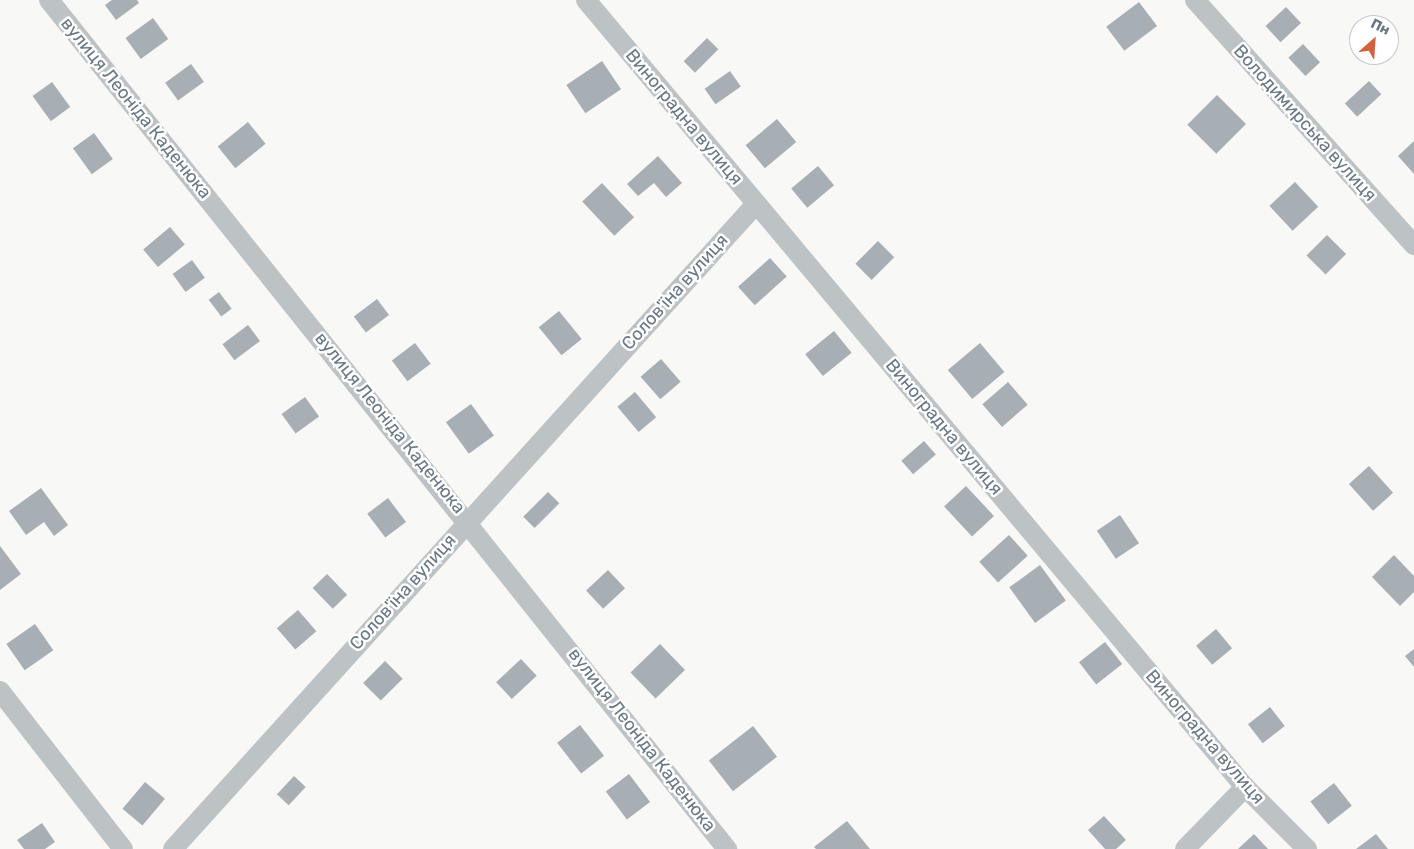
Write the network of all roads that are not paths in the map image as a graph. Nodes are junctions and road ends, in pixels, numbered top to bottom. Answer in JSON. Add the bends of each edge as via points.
{"nodes":[{"id":1,"x":50,"y":0,"type":"edge"},
{"id":2,"x":586,"y":0,"type":"edge"},
{"id":3,"x":1195,"y":0,"type":"edge"},
{"id":4,"x":756,"y":204,"type":"junction"},
{"id":5,"x":1414,"y":245,"type":"edge"},
{"id":6,"x":468,"y":519,"type":"junction"},
{"id":7,"x":0,"y":691,"type":"edge"},
{"id":8,"x":1245,"y":787,"type":"junction"},
{"id":9,"x":123,"y":849,"type":"edge"},
{"id":10,"x":172,"y":849,"type":"edge"},
{"id":11,"x":727,"y":849,"type":"edge"},
{"id":12,"x":1185,"y":849,"type":"edge"},
{"id":13,"x":1307,"y":849,"type":"edge"}],
"edges":[{"from":1,"to":6,"type":"street","name":"вулиця Леоніда Каденюка"},
{"from":2,"to":4,"type":"street","name":"Виноградна вулиця"},
{"from":3,"to":5,"type":"street","name":"Володимирська вулиця"},
{"from":4,"to":6,"type":"street","name":"Солов'їна вулиця"},
{"from":4,"to":8,"type":"street","name":"Виноградна вулиця"},
{"from":6,"to":10,"type":"street","name":"Солов'їна вулиця"},
{"from":6,"to":11,"type":"street","name":"вулиця Леоніда Каденюка"},
{"from":7,"to":9,"type":"street"},
{"from":8,"to":12,"type":"street"},
{"from":8,"to":13,"type":"street","name":"Виноградна вулиця"}]}
